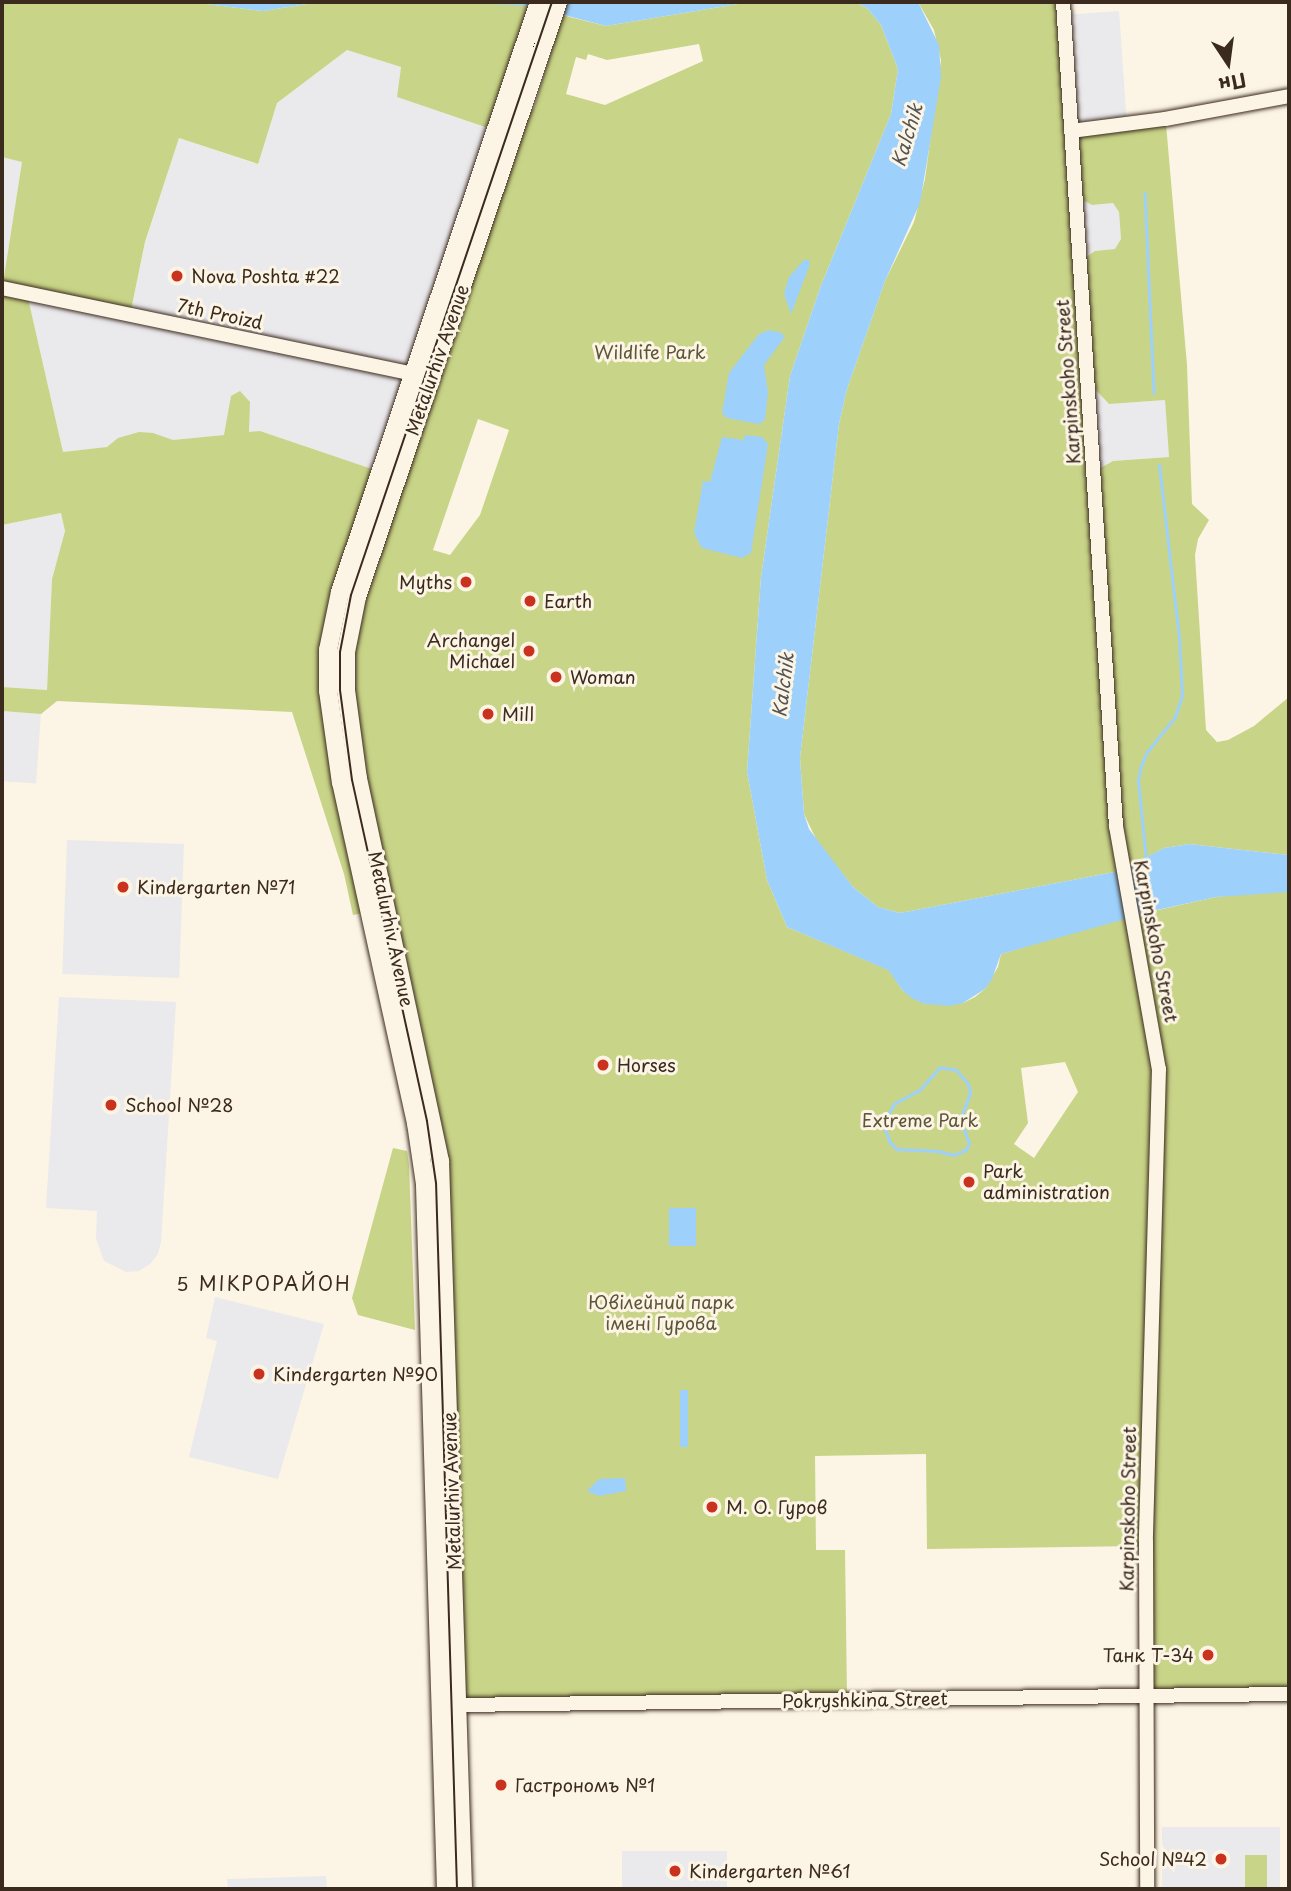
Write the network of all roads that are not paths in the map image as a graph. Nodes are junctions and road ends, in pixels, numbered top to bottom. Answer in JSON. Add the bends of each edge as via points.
{"nodes":[{"id":1,"x":539,"y":2,"type":"edge"},
{"id":2,"x":558,"y":2,"type":"edge"},
{"id":3,"x":1063,"y":2,"type":"edge"},
{"id":4,"x":536,"y":41,"type":"junction"},
{"id":5,"x":1289,"y":96,"type":"edge"},
{"id":6,"x":1071,"y":131,"type":"junction"},
{"id":7,"x":2,"y":288,"type":"edge"},
{"id":8,"x":422,"y":376,"type":"junction"},
{"id":9,"x":1289,"y":1694,"type":"edge"},
{"id":10,"x":1146,"y":1696,"type":"junction"},
{"id":11,"x":449,"y":1705,"type":"junction"},
{"id":12,"x":446,"y":1889,"type":"edge"},
{"id":13,"x":463,"y":1889,"type":"edge"},
{"id":14,"x":1147,"y":1889,"type":"edge"}],
"edges":[{"from":1,"to":4,"type":"main road","name":"Metalurhiv Avenue"},
{"from":2,"to":4,"type":"main road","name":"Metalurhiv Avenue"},
{"from":3,"to":6,"type":"street","name":"Karpinskoho Street"},
{"from":4,"to":8,"type":"main road","name":"Metalurhiv Avenue"},
{"from":5,"to":6,"type":"street"},
{"from":6,"to":10,"type":"street","name":"Karpinskoho Street","via":[[1116,827],[1160,1085],[1146,1541]]},
{"from":7,"to":8,"type":"street","name":"7th Proizd"},
{"from":8,"to":11,"type":"main road","name":"Metalurhiv Avenue","via":[[335,610],[328,681],[341,783],[422,1164]]},
{"from":9,"to":10,"type":"street","name":"Pokryshkina Street"},
{"from":10,"to":11,"type":"street","name":"Pokryshkina Street"},
{"from":10,"to":14,"type":"street","name":"Karpinskoho Street"},
{"from":11,"to":12,"type":"main road","name":"Metalurhiv Avenue"},
{"from":11,"to":13,"type":"main road","name":"Metalurhiv Avenue"}]}
